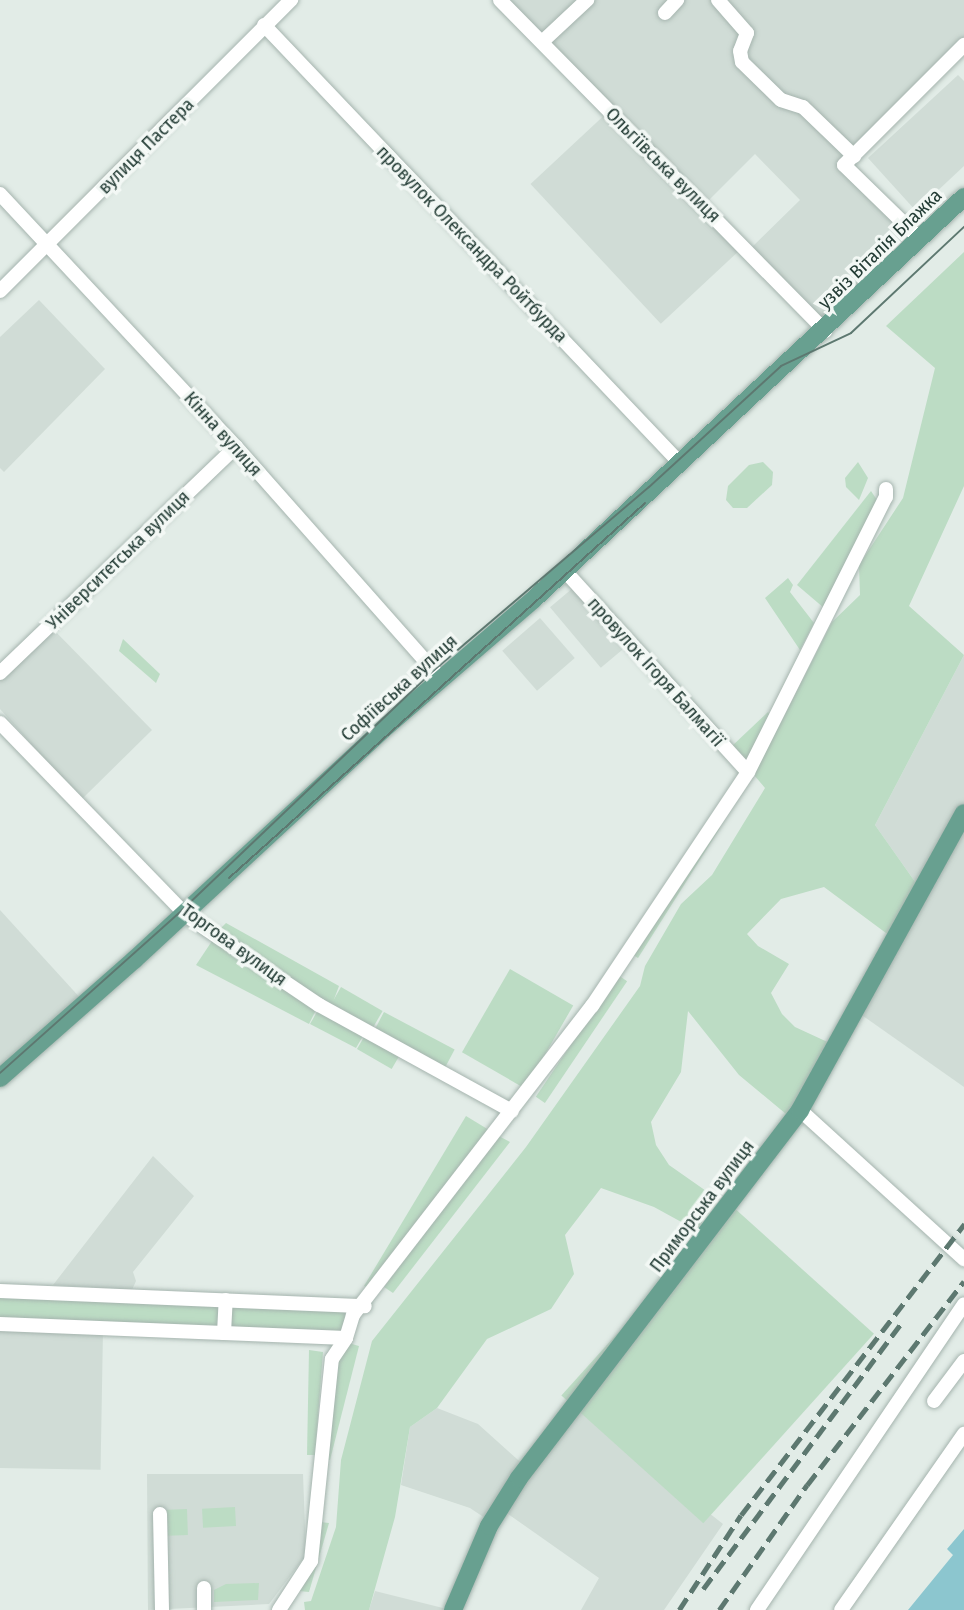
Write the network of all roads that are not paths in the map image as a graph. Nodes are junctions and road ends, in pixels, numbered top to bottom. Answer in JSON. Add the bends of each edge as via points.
{"nodes":[{"id":1,"x":291,"y":0,"type":"edge"},
{"id":2,"x":500,"y":0,"type":"edge"},
{"id":3,"x":587,"y":0,"type":"edge"},
{"id":4,"x":677,"y":0,"type":"edge"},
{"id":5,"x":718,"y":0,"type":"edge"},
{"id":6,"x":665,"y":13,"type":"dead end"},
{"id":7,"x":264,"y":25,"type":"junction"},
{"id":8,"x":541,"y":42,"type":"junction"},
{"id":9,"x":964,"y":45,"type":"edge"},
{"id":10,"x":854,"y":156,"type":"junction"},
{"id":11,"x":0,"y":194,"type":"edge"},
{"id":12,"x":964,"y":197,"type":"edge"},
{"id":13,"x":920,"y":239,"type":"junction"},
{"id":14,"x":49,"y":244,"type":"junction"},
{"id":15,"x":0,"y":291,"type":"edge"},
{"id":16,"x":825,"y":331,"type":"junction"},
{"id":17,"x":236,"y":447,"type":"junction"},
{"id":18,"x":680,"y":463,"type":"junction"},
{"id":19,"x":886,"y":489,"type":"dead end"},
{"id":20,"x":564,"y":570,"type":"junction"},
{"id":21,"x":0,"y":673,"type":"edge"},
{"id":22,"x":441,"y":679,"type":"junction"},
{"id":23,"x":0,"y":723,"type":"edge"},
{"id":24,"x":748,"y":772,"type":"junction"},
{"id":25,"x":964,"y":813,"type":"edge"},
{"id":26,"x":186,"y":914,"type":"junction"},
{"id":27,"x":0,"y":1078,"type":"edge"},
{"id":28,"x":800,"y":1110,"type":"junction"},
{"id":29,"x":512,"y":1111,"type":"junction"},
{"id":30,"x":964,"y":1259,"type":"edge"},
{"id":31,"x":0,"y":1291,"type":"edge"},
{"id":32,"x":226,"y":1300,"type":"junction"},
{"id":33,"x":964,"y":1304,"type":"edge"},
{"id":34,"x":365,"y":1306,"type":"junction"},
{"id":35,"x":0,"y":1324,"type":"edge"},
{"id":36,"x":224,"y":1333,"type":"junction"},
{"id":37,"x":346,"y":1338,"type":"junction"},
{"id":38,"x":964,"y":1361,"type":"edge"},
{"id":39,"x":934,"y":1401,"type":"dead end"},
{"id":40,"x":964,"y":1434,"type":"edge"},
{"id":41,"x":160,"y":1514,"type":"dead end"},
{"id":42,"x":204,"y":1588,"type":"dead end"},
{"id":43,"x":162,"y":1610,"type":"edge"},
{"id":44,"x":204,"y":1610,"type":"edge"},
{"id":45,"x":279,"y":1610,"type":"edge"},
{"id":46,"x":453,"y":1610,"type":"edge"},
{"id":47,"x":757,"y":1610,"type":"edge"},
{"id":48,"x":841,"y":1610,"type":"edge"}],
"edges":[{"from":1,"to":7,"type":"street","name":"вулиця Пастера"},
{"from":2,"to":8,"type":"street","name":"Ольгіївська вулиця"},
{"from":3,"to":8,"type":"street"},
{"from":4,"to":6,"type":"street"},
{"from":5,"to":10,"type":"street","via":[[747,33],[740,51],[742,62],[782,100],[803,107]]},
{"from":7,"to":14,"type":"street","name":"вулиця Пастера"},
{"from":7,"to":18,"type":"street","name":"провулок Олександра Ройтбурда"},
{"from":8,"to":16,"type":"street","name":"Ольгіївська вулиця"},
{"from":9,"to":10,"type":"street"},
{"from":10,"to":13,"type":"street","via":[[845,165]]},
{"from":11,"to":14,"type":"street","name":"Кінна вулиця"},
{"from":12,"to":13,"type":"main road","name":"узвіз Віталія Блажка"},
{"from":13,"to":16,"type":"main road","name":"узвіз Віталія Блажка"},
{"from":14,"to":15,"type":"street","name":"вулиця Пастера"},
{"from":14,"to":17,"type":"street","name":"Кінна вулиця"},
{"from":16,"to":18,"type":"main road","name":"Софіївська вулиця"},
{"from":17,"to":21,"type":"street","name":"Університетська вулиця"},
{"from":17,"to":22,"type":"street","name":"Кінна вулиця"},
{"from":18,"to":20,"type":"main road","name":"Софіївська вулиця"},
{"from":19,"to":24,"type":"street","via":[[886,498]]},
{"from":20,"to":22,"type":"main road","name":"Софіївська вулиця"},
{"from":20,"to":24,"type":"street","name":"провулок Ігоря Балмагії"},
{"from":22,"to":26,"type":"main road","name":"Софіївська вулиця"},
{"from":23,"to":26,"type":"street","name":"Торгова вулиця"},
{"from":24,"to":29,"type":"street","via":[[592,1006]]},
{"from":25,"to":28,"type":"main road","name":"Приморська вулиця"},
{"from":26,"to":27,"type":"main road","name":"Софіївська вулиця"},
{"from":26,"to":29,"type":"street","name":"Торгова вулиця","via":[[319,1005]]},
{"from":28,"to":30,"type":"street"},
{"from":28,"to":46,"type":"main road","name":"Приморська вулиця","via":[[519,1478],[489,1526]]},
{"from":29,"to":34,"type":"street"},
{"from":31,"to":32,"type":"street"},
{"from":32,"to":34,"type":"street"},
{"from":32,"to":36,"type":"street"},
{"from":33,"to":47,"type":"street"},
{"from":34,"to":37,"type":"street","via":[[353,1315]]},
{"from":35,"to":36,"type":"street"},
{"from":36,"to":37,"type":"street"},
{"from":37,"to":45,"type":"street","via":[[332,1359],[311,1561]]},
{"from":38,"to":39,"type":"street"},
{"from":40,"to":48,"type":"street"},
{"from":41,"to":43,"type":"street"},
{"from":42,"to":44,"type":"street"}]}
